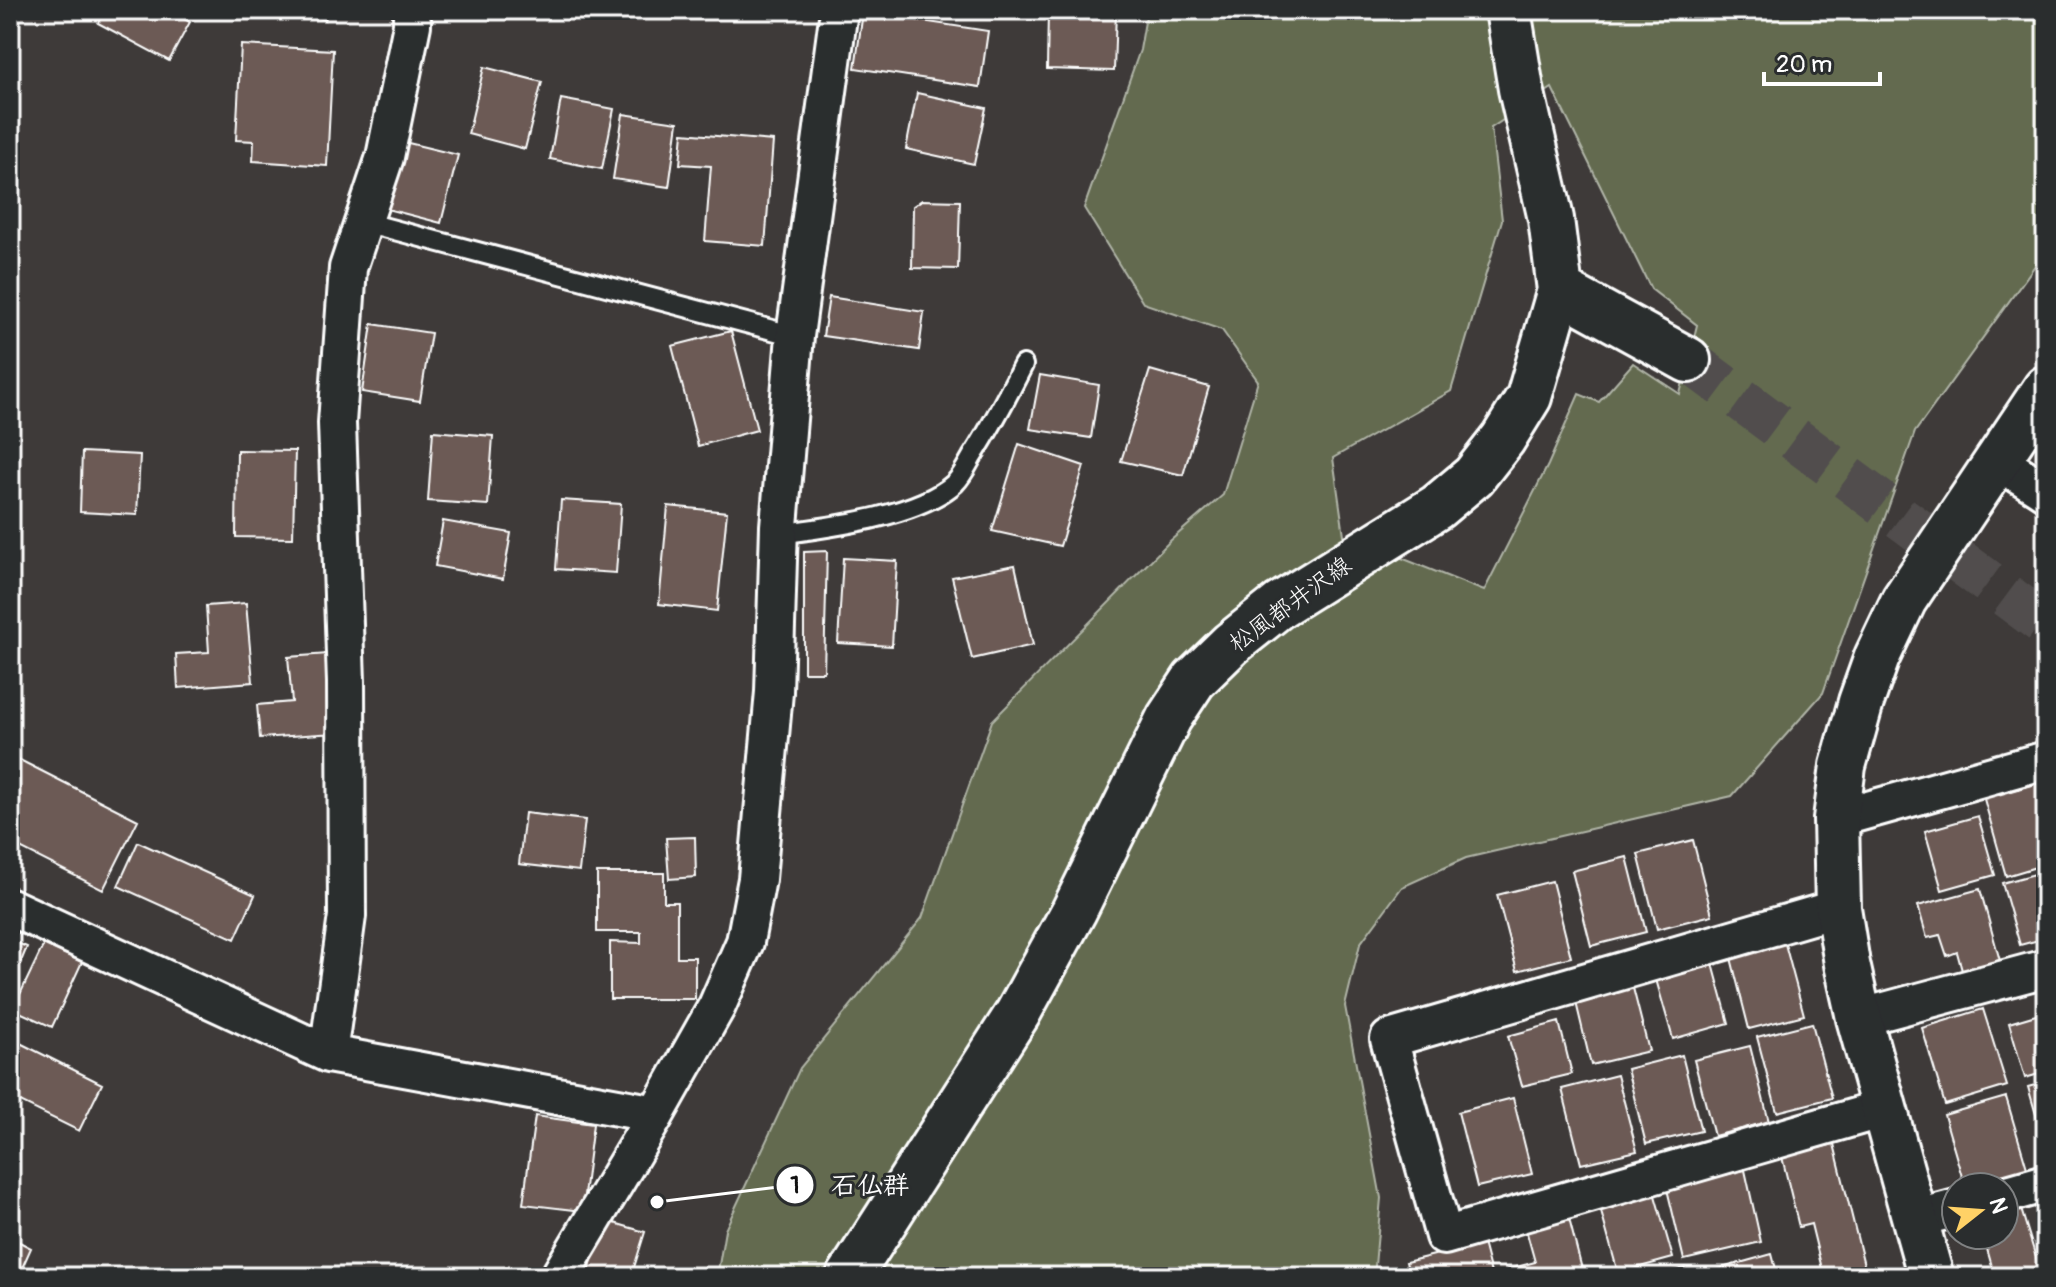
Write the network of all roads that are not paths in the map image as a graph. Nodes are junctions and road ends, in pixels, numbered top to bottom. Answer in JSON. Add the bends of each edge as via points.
{"nodes":[{"id":1,"x":412,"y":10,"type":"edge"},
{"id":2,"x":839,"y":10,"type":"edge"},
{"id":3,"x":1508,"y":10,"type":"edge"},
{"id":4,"x":364,"y":222,"type":"junction"},
{"id":5,"x":1560,"y":290,"type":"junction"},
{"id":6,"x":795,"y":336,"type":"junction"},
{"id":7,"x":1688,"y":360,"type":"tunnel mouth"},
{"id":8,"x":1023,"y":365,"type":"dead end"},
{"id":9,"x":2046,"y":388,"type":"edge"},
{"id":10,"x":1998,"y":461,"type":"junction"},
{"id":11,"x":2046,"y":492,"type":"edge"},
{"id":12,"x":779,"y":534,"type":"junction"},
{"id":13,"x":2046,"y":760,"type":"edge"},
{"id":14,"x":1836,"y":819,"type":"junction"},
{"id":15,"x":10,"y":907,"type":"edge"},
{"id":16,"x":1838,"y":908,"type":"junction"},
{"id":17,"x":2046,"y":968,"type":"edge"},
{"id":18,"x":1859,"y":1018,"type":"junction"},
{"id":19,"x":328,"y":1054,"type":"junction"},
{"id":20,"x":1883,"y":1109,"type":"junction"},
{"id":21,"x":656,"y":1114,"type":"junction"},
{"id":22,"x":2046,"y":1183,"type":"edge"},
{"id":23,"x":2020,"y":1190,"type":"edge"},
{"id":24,"x":1936,"y":1213,"type":"edge"},
{"id":25,"x":559,"y":1277,"type":"edge"},
{"id":26,"x":849,"y":1277,"type":"edge"},
{"id":27,"x":1931,"y":1277,"type":"edge"}],
"edges":[{"from":1,"to":4,"type":"street","via":[[385,157]]},
{"from":2,"to":6,"type":"street"},
{"from":3,"to":5,"type":"street","name":"松風都井沢線","via":[[1551,219]]},
{"from":4,"to":6,"type":"lane"},
{"from":4,"to":19,"type":"street","via":[[348,268],[337,423],[347,916]]},
{"from":5,"to":7,"type":"street"},
{"from":5,"to":26,"type":"street","name":"松風都井沢線","via":[[1529,397],[1474,476],[1437,507],[1280,605],[1194,680],[1169,718],[1018,1013]]},
{"from":6,"to":12,"type":"street"},
{"from":8,"to":12,"type":"lane","via":[[957,481],[938,496],[844,524]]},
{"from":9,"to":10,"type":"street"},
{"from":10,"to":11,"type":"street"},
{"from":10,"to":14,"type":"street","via":[[1904,600],[1877,657],[1843,766]]},
{"from":12,"to":21,"type":"street","via":[[773,707],[757,879],[745,942],[717,1006]]},
{"from":13,"to":14,"type":"street"},
{"from":14,"to":16,"type":"street"},
{"from":15,"to":19,"type":"street"},
{"from":16,"to":18,"type":"street"},
{"from":16,"to":20,"type":"street","via":[[1389,1039],[1444,1236]]},
{"from":17,"to":18,"type":"street"},
{"from":18,"to":20,"type":"street"},
{"from":19,"to":21,"type":"street"},
{"from":20,"to":24,"type":"street"},
{"from":21,"to":25,"type":"street"},
{"from":22,"to":23,"type":"street"},
{"from":24,"to":27,"type":"street"}]}
